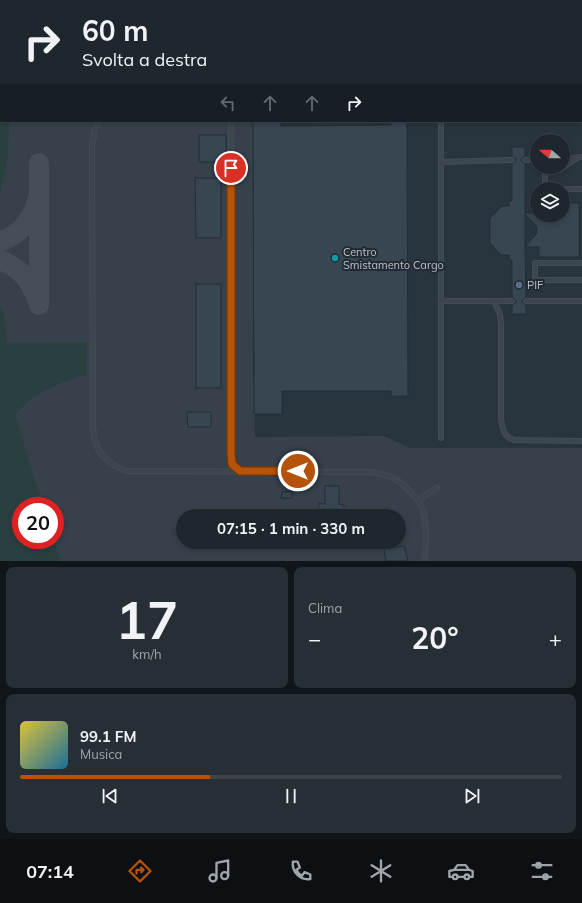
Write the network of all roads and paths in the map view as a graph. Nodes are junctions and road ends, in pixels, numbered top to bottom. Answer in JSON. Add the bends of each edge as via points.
{"nodes":[{"id":1,"x":98,"y":122,"type":"edge"},
{"id":2,"x":231,"y":122,"type":"edge"},
{"id":3,"x":441,"y":122,"type":"edge"},
{"id":4,"x":580,"y":158,"type":"edge"},
{"id":5,"x":512,"y":160,"type":"dead end"},
{"id":6,"x":525,"y":160,"type":"dead end"},
{"id":7,"x":530,"y":160,"type":"edge"},
{"id":8,"x":441,"y":162,"type":"junction"},
{"id":9,"x":545,"y":182,"type":"edge"},
{"id":10,"x":570,"y":189,"type":"edge"},
{"id":11,"x":582,"y":189,"type":"edge"},
{"id":12,"x":582,"y":263,"type":"edge"},
{"id":13,"x":582,"y":280,"type":"edge"},
{"id":14,"x":441,"y":301,"type":"junction"},
{"id":15,"x":494,"y":301,"type":"junction"},
{"id":16,"x":512,"y":301,"type":"dead end"},
{"id":17,"x":526,"y":301,"type":"dead end"},
{"id":18,"x":582,"y":301,"type":"edge"},
{"id":19,"x":441,"y":438,"type":"dead end"},
{"id":20,"x":582,"y":441,"type":"edge"},
{"id":21,"x":240,"y":471,"type":"junction"},
{"id":22,"x":437,"y":488,"type":"dead end"},
{"id":23,"x":418,"y":500,"type":"junction"},
{"id":24,"x":425,"y":561,"type":"edge"}],
"edges":[{"from":1,"to":21,"type":"lane","via":[[92,148],[93,419],[96,443],[106,459],[126,470]]},
{"from":2,"to":21,"type":"lane","via":[[231,454],[232,464]]},
{"from":3,"to":8,"type":"lane"},
{"from":4,"to":9,"type":"lane","via":[[559,170],[545,170]]},
{"from":5,"to":8,"type":"lane"},
{"from":6,"to":7,"type":"lane"},
{"from":8,"to":14,"type":"lane"},
{"from":10,"to":11,"type":"lane"},
{"from":12,"to":13,"type":"lane","via":[[535,263],[535,280]]},
{"from":14,"to":15,"type":"lane"},
{"from":14,"to":19,"type":"lane"},
{"from":15,"to":16,"type":"lane"},
{"from":15,"to":20,"type":"lane","via":[[502,325],[501,418],[504,432],[514,440]]},
{"from":17,"to":18,"type":"lane"},
{"from":21,"to":23,"type":"lane","via":[[380,473],[398,480]]},
{"from":22,"to":23,"type":"lane"},
{"from":23,"to":24,"type":"lane","via":[[424,518]]}]}
